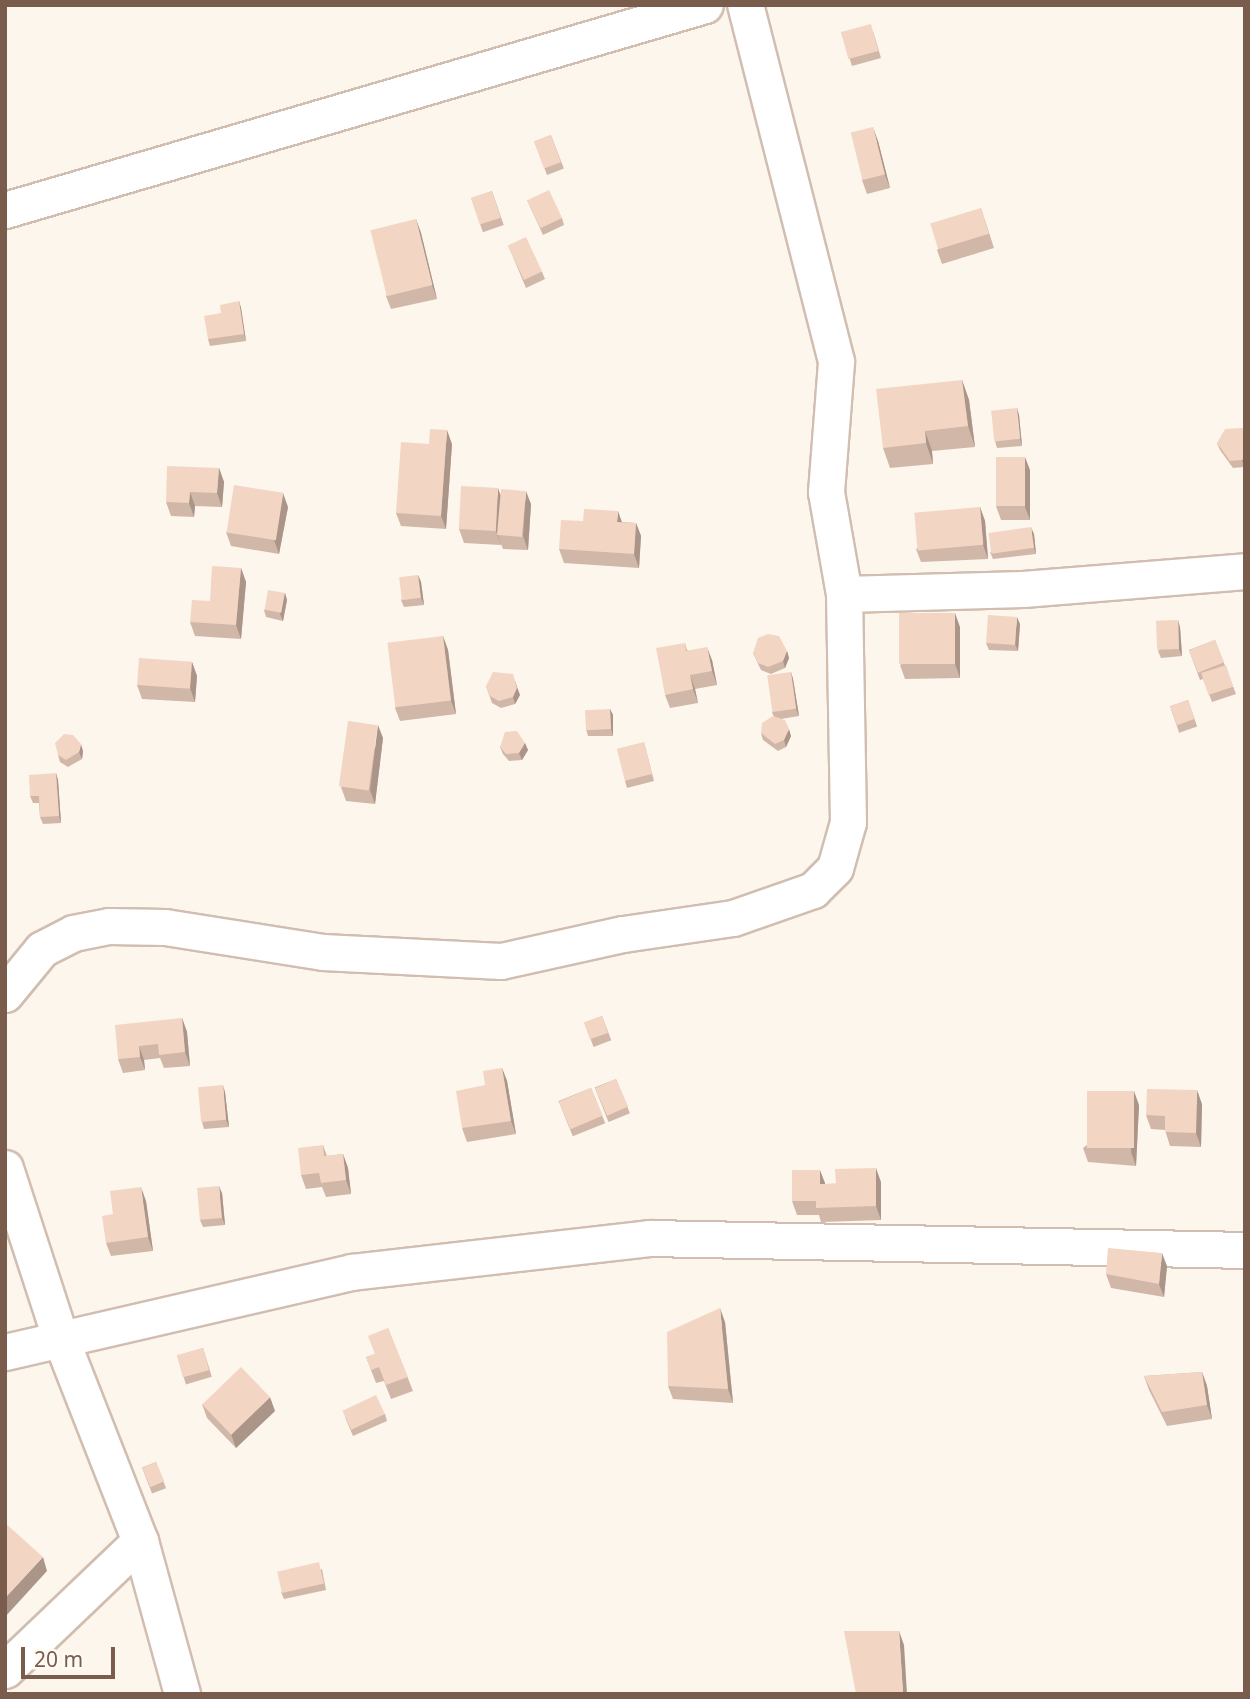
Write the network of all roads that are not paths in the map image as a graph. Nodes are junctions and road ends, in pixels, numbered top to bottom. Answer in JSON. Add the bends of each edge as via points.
{"nodes":[{"id":1,"x":705,"y":5,"type":"edge"},
{"id":2,"x":745,"y":5,"type":"edge"},
{"id":3,"x":5,"y":211,"type":"edge"},
{"id":4,"x":1245,"y":571,"type":"edge"},
{"id":5,"x":844,"y":594,"type":"junction"},
{"id":6,"x":5,"y":994,"type":"edge"},
{"id":7,"x":5,"y":1168,"type":"edge"},
{"id":8,"x":1245,"y":1250,"type":"edge"},
{"id":9,"x":60,"y":1337,"type":"junction"},
{"id":10,"x":5,"y":1352,"type":"edge"},
{"id":11,"x":140,"y":1541,"type":"junction"},
{"id":12,"x":5,"y":1670,"type":"edge"},
{"id":13,"x":182,"y":1694,"type":"edge"}],
"edges":[{"from":1,"to":3,"type":"street"},
{"from":2,"to":5,"type":"street","via":[[836,361],[826,492]]},
{"from":4,"to":5,"type":"street","via":[[1023,589]]},
{"from":5,"to":6,"type":"street","via":[[848,822],[835,868],[813,890],[733,918],[622,934],[501,961],[323,952],[165,927],[110,926],[73,933],[42,949]]},
{"from":7,"to":9,"type":"street"},
{"from":8,"to":9,"type":"street","via":[[649,1238],[352,1272]]},
{"from":9,"to":10,"type":"street"},
{"from":9,"to":11,"type":"street"},
{"from":11,"to":12,"type":"street"},
{"from":11,"to":13,"type":"street"}]}
